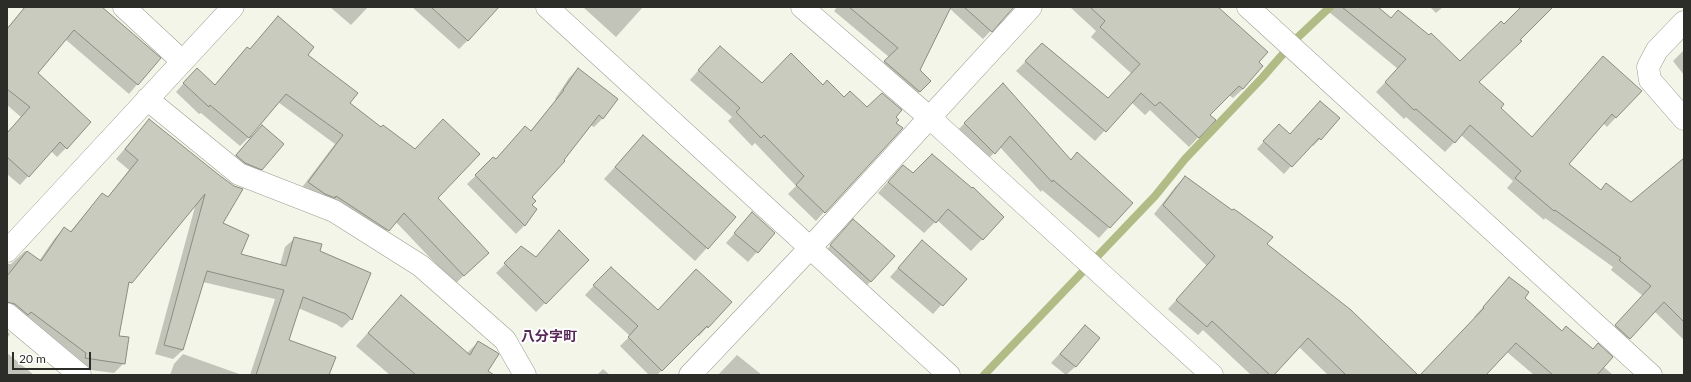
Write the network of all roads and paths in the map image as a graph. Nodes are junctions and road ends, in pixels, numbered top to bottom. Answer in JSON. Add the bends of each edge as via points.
{"nodes":[{"id":1,"x":124,"y":7,"type":"edge"},
{"id":2,"x":233,"y":7,"type":"edge"},
{"id":3,"x":546,"y":7,"type":"edge"},
{"id":4,"x":802,"y":7,"type":"edge"},
{"id":5,"x":1031,"y":7,"type":"edge"},
{"id":6,"x":1248,"y":7,"type":"edge"},
{"id":7,"x":1684,"y":22,"type":"edge"},
{"id":8,"x":182,"y":61,"type":"junction"},
{"id":9,"x":147,"y":99,"type":"junction"},
{"id":10,"x":930,"y":118,"type":"junction"},
{"id":11,"x":1684,"y":119,"type":"edge"},
{"id":12,"x":810,"y":248,"type":"junction"},
{"id":13,"x":7,"y":251,"type":"edge"},
{"id":14,"x":7,"y":314,"type":"edge"},
{"id":15,"x":80,"y":375,"type":"edge"},
{"id":16,"x":525,"y":375,"type":"edge"},
{"id":17,"x":690,"y":375,"type":"edge"},
{"id":18,"x":949,"y":375,"type":"edge"},
{"id":19,"x":1212,"y":375,"type":"edge"},
{"id":20,"x":1651,"y":375,"type":"edge"}],
"edges":[{"from":1,"to":8,"type":"street"},
{"from":2,"to":8,"type":"street"},
{"from":3,"to":12,"type":"street"},
{"from":4,"to":10,"type":"street"},
{"from":5,"to":10,"type":"street"},
{"from":6,"to":20,"type":"street"},
{"from":7,"to":11,"type":"street","via":[[1657,50],[1648,67],[1650,80]]},
{"from":8,"to":9,"type":"street"},
{"from":9,"to":13,"type":"street"},
{"from":9,"to":16,"type":"street","via":[[238,174],[334,211],[422,266],[506,340]]},
{"from":10,"to":12,"type":"street"},
{"from":10,"to":19,"type":"street"},
{"from":12,"to":17,"type":"street"},
{"from":12,"to":18,"type":"street"},
{"from":14,"to":15,"type":"street"}]}
